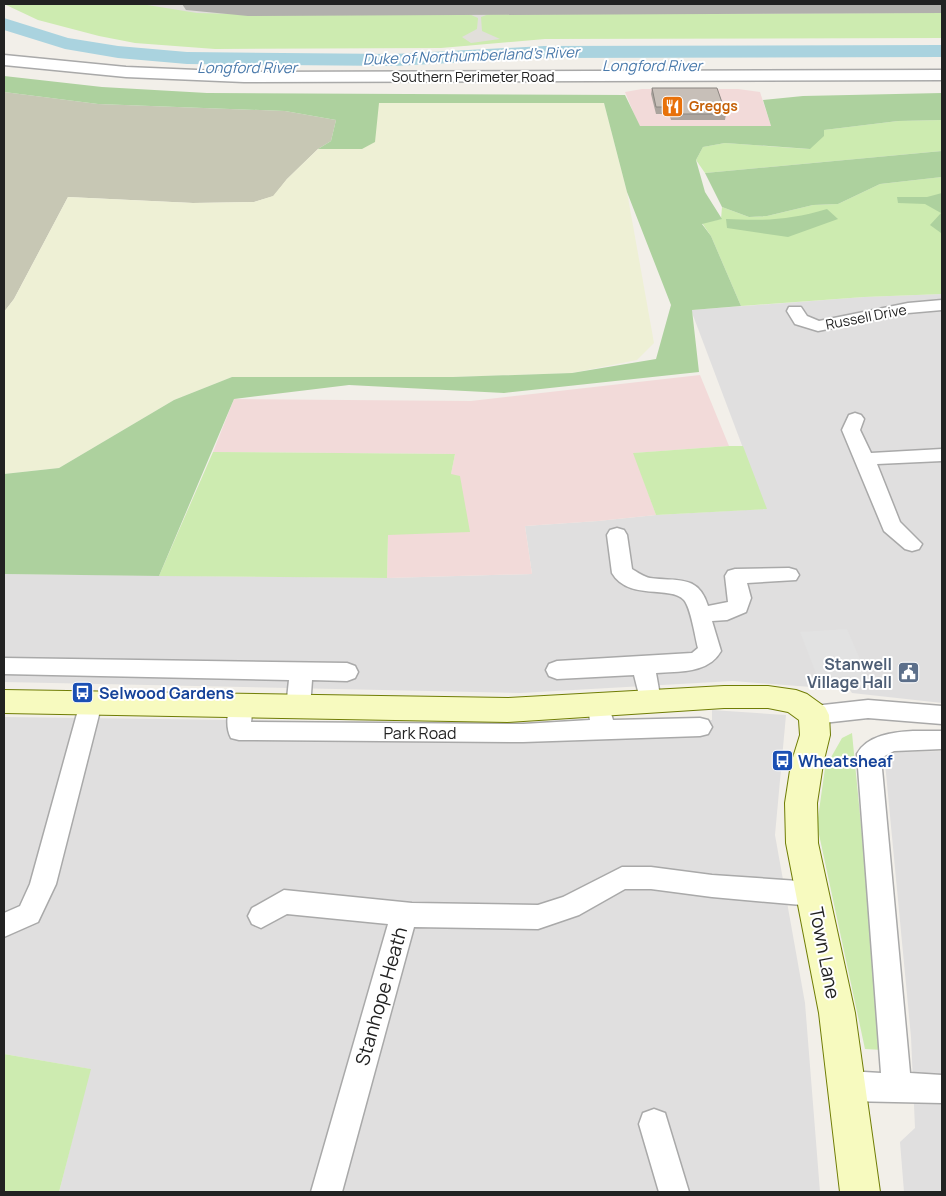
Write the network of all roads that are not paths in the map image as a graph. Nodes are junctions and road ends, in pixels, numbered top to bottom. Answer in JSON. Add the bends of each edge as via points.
{"nodes":[{"id":1,"x":4,"y":60,"type":"edge"},
{"id":2,"x":4,"y":69,"type":"edge"},
{"id":3,"x":942,"y":75,"type":"edge"},
{"id":4,"x":942,"y":84,"type":"edge"},
{"id":5,"x":942,"y":305,"type":"edge"},
{"id":6,"x":795,"y":311,"type":"dead end"},
{"id":7,"x":855,"y":419,"type":"dead end"},
{"id":8,"x":942,"y":456,"type":"edge"},
{"id":9,"x":865,"y":458,"type":"junction"},
{"id":10,"x":616,"y":535,"type":"dead end"},
{"id":11,"x":912,"y":544,"type":"dead end"},
{"id":12,"x":789,"y":575,"type":"dead end"},
{"id":13,"x":699,"y":614,"type":"junction"},
{"id":14,"x":4,"y":666,"type":"edge"},
{"id":15,"x":643,"y":666,"type":"junction"},
{"id":16,"x":557,"y":670,"type":"dead end"},
{"id":17,"x":301,"y":671,"type":"junction"},
{"id":18,"x":347,"y":672,"type":"dead end"},
{"id":19,"x":650,"y":701,"type":"junction"},
{"id":20,"x":4,"y":702,"type":"edge"},
{"id":21,"x":91,"y":703,"type":"junction"},
{"id":22,"x":241,"y":706,"type":"junction"},
{"id":23,"x":298,"y":708,"type":"junction"},
{"id":24,"x":814,"y":715,"type":"junction"},
{"id":25,"x":942,"y":715,"type":"edge"},
{"id":26,"x":600,"y":716,"type":"junction"},
{"id":27,"x":700,"y":727,"type":"dead end"},
{"id":28,"x":942,"y":740,"type":"edge"},
{"id":29,"x":813,"y":894,"type":"junction"},
{"id":30,"x":404,"y":915,"type":"junction"},
{"id":31,"x":261,"y":916,"type":"dead end"},
{"id":32,"x":4,"y":926,"type":"edge"},
{"id":33,"x":847,"y":1086,"type":"junction"},
{"id":34,"x":897,"y":1088,"type":"junction"},
{"id":35,"x":942,"y":1089,"type":"edge"},
{"id":36,"x":654,"y":1124,"type":"dead end"},
{"id":37,"x":326,"y":1192,"type":"edge"},
{"id":38,"x":674,"y":1192,"type":"edge"},
{"id":39,"x":860,"y":1192,"type":"edge"}],
"edges":[{"from":1,"to":3,"type":"street","name":"Southern Perimeter Road","via":[[126,72],[244,77]]},
{"from":2,"to":4,"type":"street","name":"Southern Perimeter Road","via":[[134,81],[276,86]]},
{"from":5,"to":6,"type":"street","name":"Russell Drive","via":[[908,308],[818,326],[801,320]]},
{"from":7,"to":9,"type":"street","via":[[851,430]]},
{"from":8,"to":9,"type":"street"},
{"from":9,"to":11,"type":"street","via":[[892,526]]},
{"from":10,"to":13,"type":"street","via":[[622,573],[644,585],[682,587],[695,598]]},
{"from":12,"to":13,"type":"street","via":[[735,576],[740,598],[738,607],[727,612]]},
{"from":13,"to":15,"type":"street","via":[[710,651],[697,661]]},
{"from":14,"to":17,"type":"street"},
{"from":15,"to":16,"type":"street"},
{"from":15,"to":19,"type":"street"},
{"from":17,"to":18,"type":"street"},
{"from":17,"to":23,"type":"street"},
{"from":19,"to":24,"type":"main road","name":"Park Road","via":[[768,697],[796,702]]},
{"from":19,"to":26,"type":"main road","name":"Park Road"},
{"from":20,"to":21,"type":"main road","name":"Park Road"},
{"from":21,"to":22,"type":"main road","name":"Park Road"},
{"from":21,"to":32,"type":"street","via":[[42,884],[30,914]]},
{"from":22,"to":23,"type":"main road","name":"Park Road"},
{"from":22,"to":26,"type":"street","name":"Park Road","via":[[239,731],[523,733]]},
{"from":23,"to":26,"type":"main road","name":"Park Road","via":[[508,710]]},
{"from":24,"to":25,"type":"street","via":[[868,709]]},
{"from":24,"to":29,"type":"main road","name":"Town Lane","via":[[815,735],[806,764],[801,803],[802,843]]},
{"from":26,"to":27,"type":"street"},
{"from":28,"to":34,"type":"street","via":[[887,741],[869,754]]},
{"from":29,"to":30,"type":"street","name":"Stanhope Heath","via":[[622,878],[570,907],[538,917]]},
{"from":29,"to":33,"type":"main road","name":"Town Lane","via":[[838,1013]]},
{"from":30,"to":31,"type":"street","via":[[284,902]]},
{"from":30,"to":37,"type":"street","name":"Stanhope Heath"},
{"from":33,"to":34,"type":"street"},
{"from":33,"to":39,"type":"main road","name":"Town Lane"},
{"from":34,"to":35,"type":"street"},
{"from":36,"to":38,"type":"street"}]}
